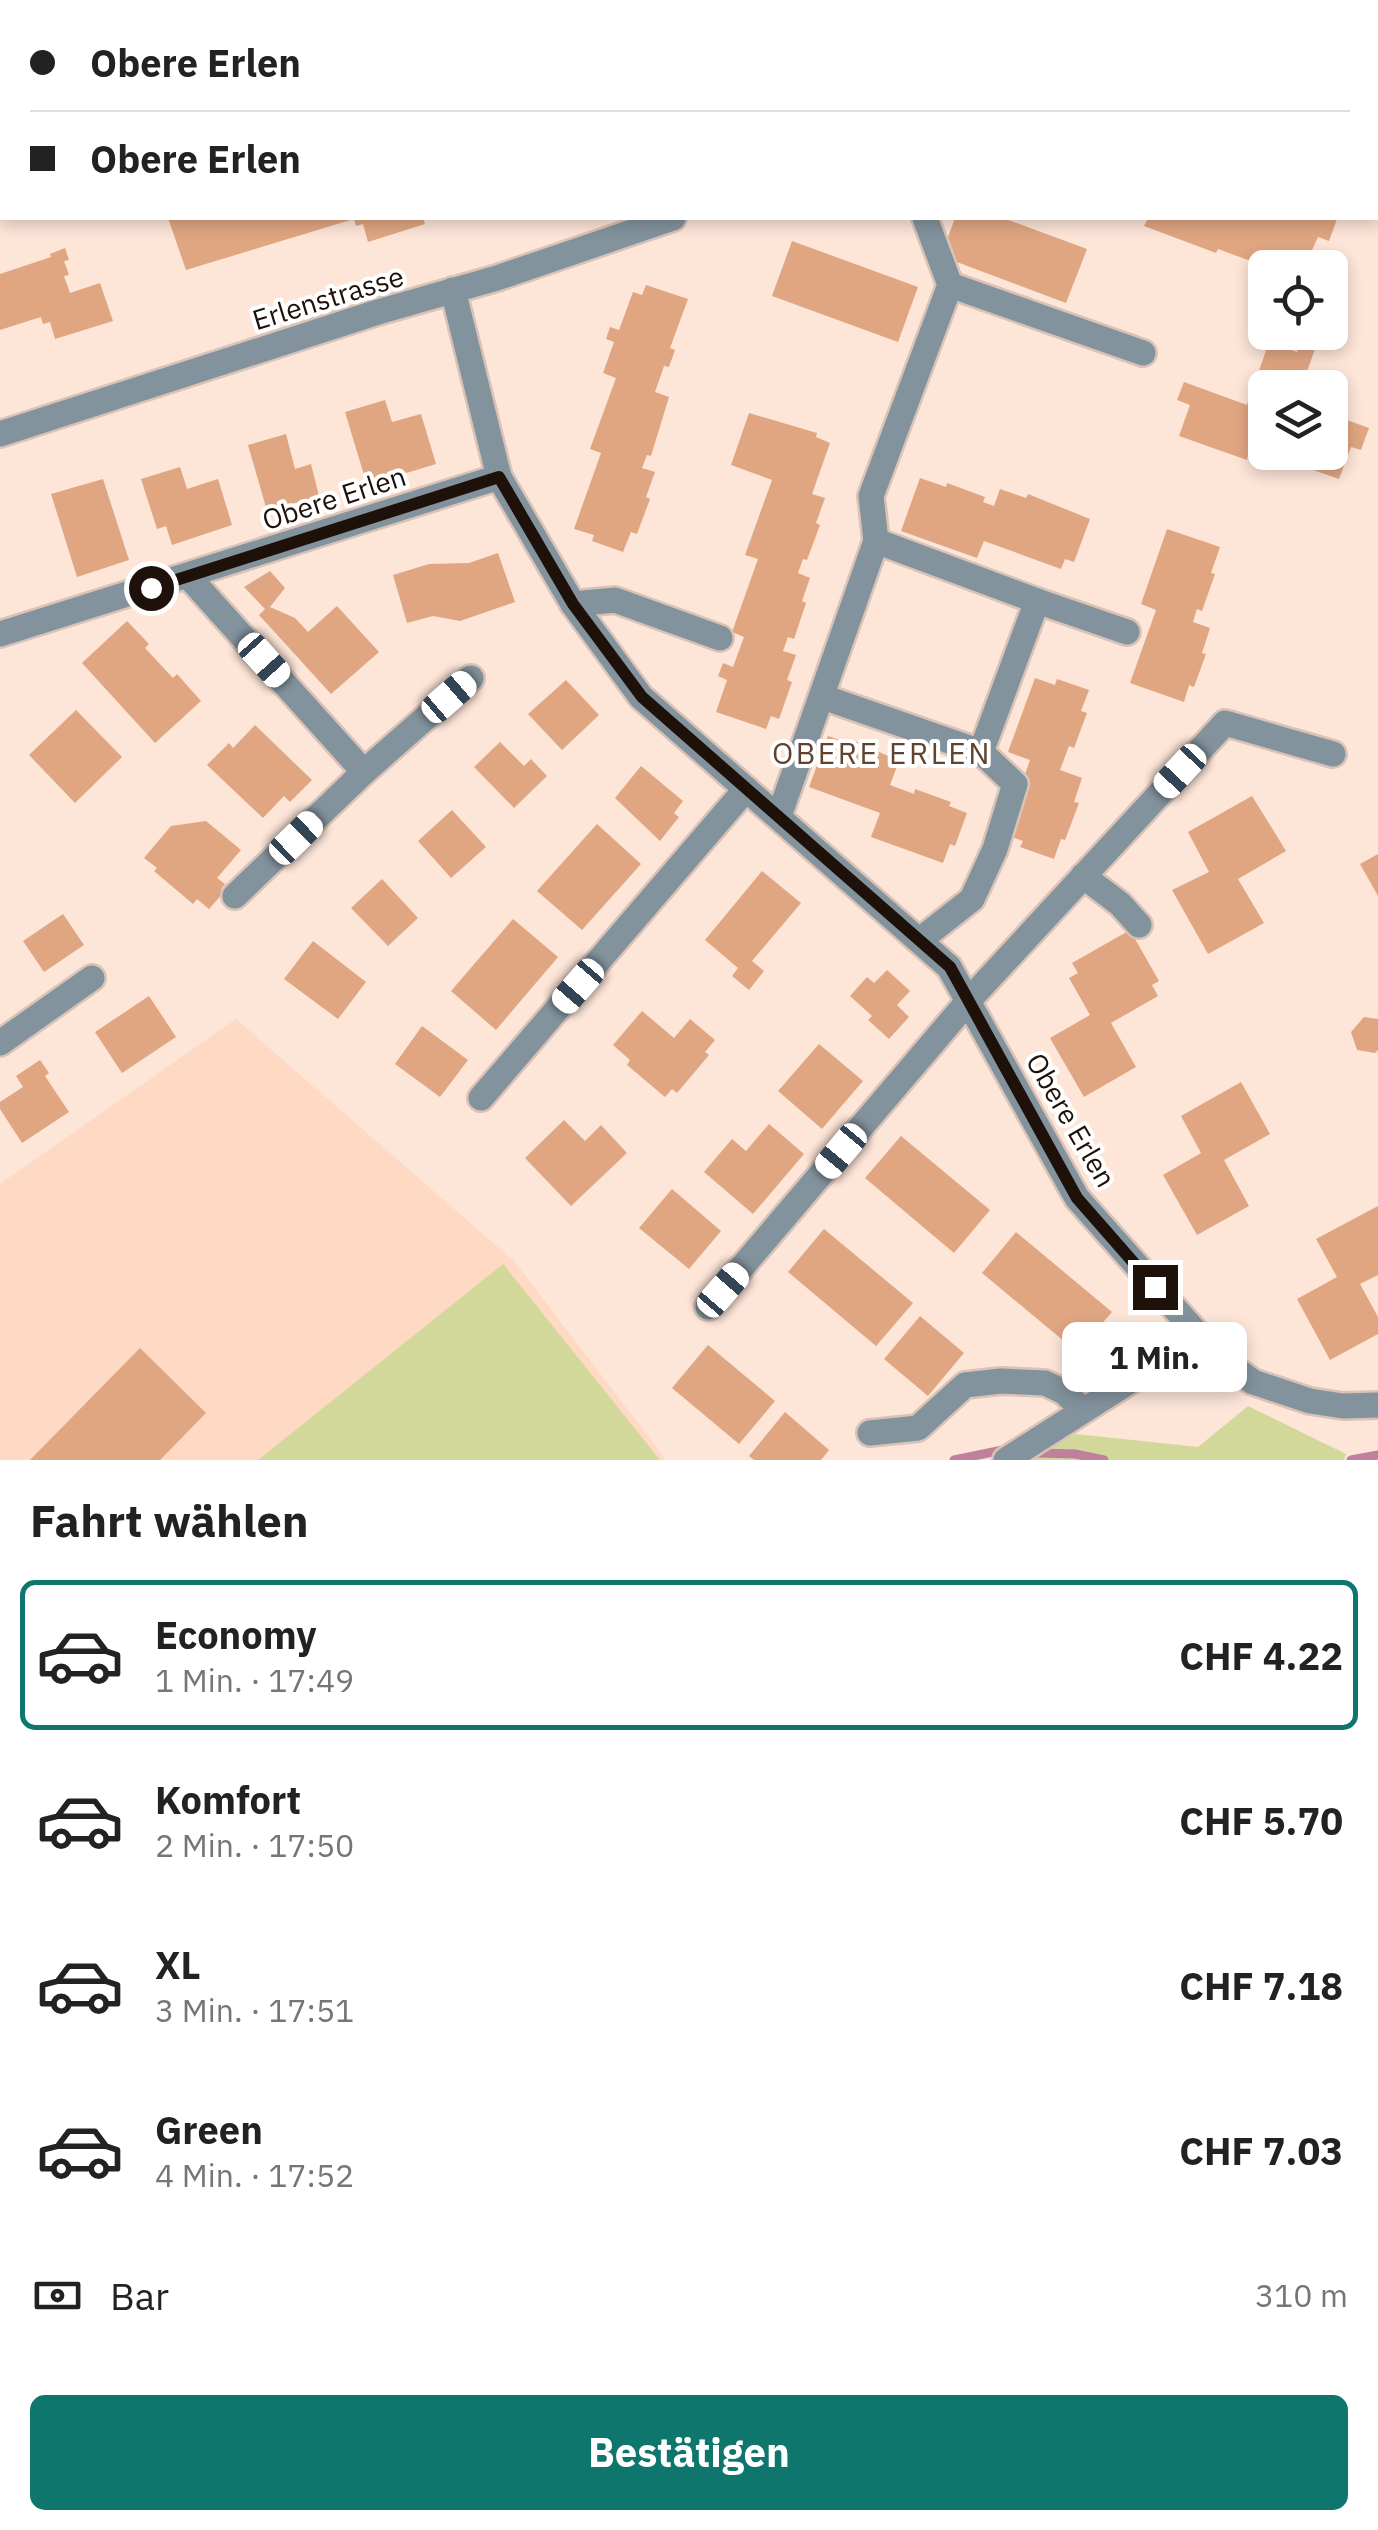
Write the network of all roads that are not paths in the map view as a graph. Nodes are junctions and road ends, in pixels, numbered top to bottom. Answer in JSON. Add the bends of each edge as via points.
{"nodes":[{"id":1,"x":667,"y":220,"type":"edge"},
{"id":2,"x":925,"y":220,"type":"edge"},
{"id":3,"x":950,"y":285,"type":"junction"},
{"id":4,"x":453,"y":290,"type":"junction"},
{"id":5,"x":1143,"y":352,"type":"dead end"},
{"id":6,"x":0,"y":434,"type":"edge"},
{"id":7,"x":499,"y":477,"type":"junction"},
{"id":8,"x":876,"y":541,"type":"junction"},
{"id":9,"x":188,"y":576,"type":"junction"},
{"id":10,"x":1037,"y":601,"type":"junction"},
{"id":11,"x":573,"y":604,"type":"junction"},
{"id":12,"x":1127,"y":632,"type":"dead end"},
{"id":13,"x":0,"y":634,"type":"edge"},
{"id":14,"x":720,"y":638,"type":"dead end"},
{"id":15,"x":471,"y":678,"type":"dead end"},
{"id":16,"x":823,"y":697,"type":"junction"},
{"id":17,"x":981,"y":752,"type":"junction"},
{"id":18,"x":1333,"y":754,"type":"dead end"},
{"id":19,"x":364,"y":772,"type":"junction"},
{"id":20,"x":746,"y":789,"type":"junction"},
{"id":21,"x":779,"y":816,"type":"junction"},
{"id":22,"x":1083,"y":876,"type":"junction"},
{"id":23,"x":235,"y":896,"type":"dead end"},
{"id":24,"x":1139,"y":925,"type":"dead end"},
{"id":25,"x":920,"y":940,"type":"junction"},
{"id":26,"x":92,"y":978,"type":"dead end"},
{"id":27,"x":970,"y":999,"type":"junction"},
{"id":28,"x":0,"y":1042,"type":"edge"},
{"id":29,"x":481,"y":1098,"type":"dead end"},
{"id":30,"x":708,"y":1307,"type":"dead end"},
{"id":31,"x":1187,"y":1324,"type":"junction"},
{"id":32,"x":1378,"y":1405,"type":"edge"},
{"id":33,"x":1082,"y":1410,"type":"junction"},
{"id":34,"x":870,"y":1433,"type":"dead end"},
{"id":35,"x":1006,"y":1460,"type":"edge"}],
"edges":[{"from":1,"to":4,"type":"street","name":"Erlenstrasse"},
{"from":2,"to":3,"type":"street"},
{"from":3,"to":5,"type":"street"},
{"from":3,"to":8,"type":"street","via":[[871,496]]},
{"from":4,"to":6,"type":"street","name":"Erlenstrasse"},
{"from":4,"to":7,"type":"street","name":"Obere Erlen"},
{"from":7,"to":9,"type":"street","name":"Obere Erlen"},
{"from":7,"to":11,"type":"street","name":"Obere Erlen"},
{"from":8,"to":10,"type":"street"},
{"from":8,"to":16,"type":"street"},
{"from":9,"to":13,"type":"street","name":"Obere Erlen"},
{"from":9,"to":19,"type":"street"},
{"from":10,"to":12,"type":"street"},
{"from":10,"to":17,"type":"street"},
{"from":11,"to":14,"type":"street","via":[[614,600]]},
{"from":11,"to":20,"type":"street","name":"Obere Erlen","via":[[642,697]]},
{"from":15,"to":19,"type":"street"},
{"from":16,"to":17,"type":"street"},
{"from":16,"to":21,"type":"street"},
{"from":17,"to":25,"type":"street","via":[[1015,784],[996,848],[972,899]]},
{"from":18,"to":22,"type":"street","via":[[1226,723]]},
{"from":19,"to":23,"type":"street"},
{"from":20,"to":21,"type":"street","name":"Obere Erlen"},
{"from":20,"to":29,"type":"street"},
{"from":21,"to":25,"type":"street","name":"Obere Erlen"},
{"from":22,"to":24,"type":"street"},
{"from":22,"to":27,"type":"street"},
{"from":25,"to":27,"type":"street","name":"Obere Erlen","via":[[950,967]]},
{"from":26,"to":28,"type":"street"},
{"from":27,"to":30,"type":"street"},
{"from":27,"to":31,"type":"street","name":"Obere Erlen","via":[[1077,1198]]},
{"from":31,"to":32,"type":"street","name":"Obere Erlen","via":[[1253,1382],[1310,1401]]},
{"from":31,"to":33,"type":"street","via":[[1138,1376]]},
{"from":33,"to":34,"type":"street","via":[[1046,1382],[1001,1380],[964,1385],[918,1428]]},
{"from":33,"to":35,"type":"street"}]}
